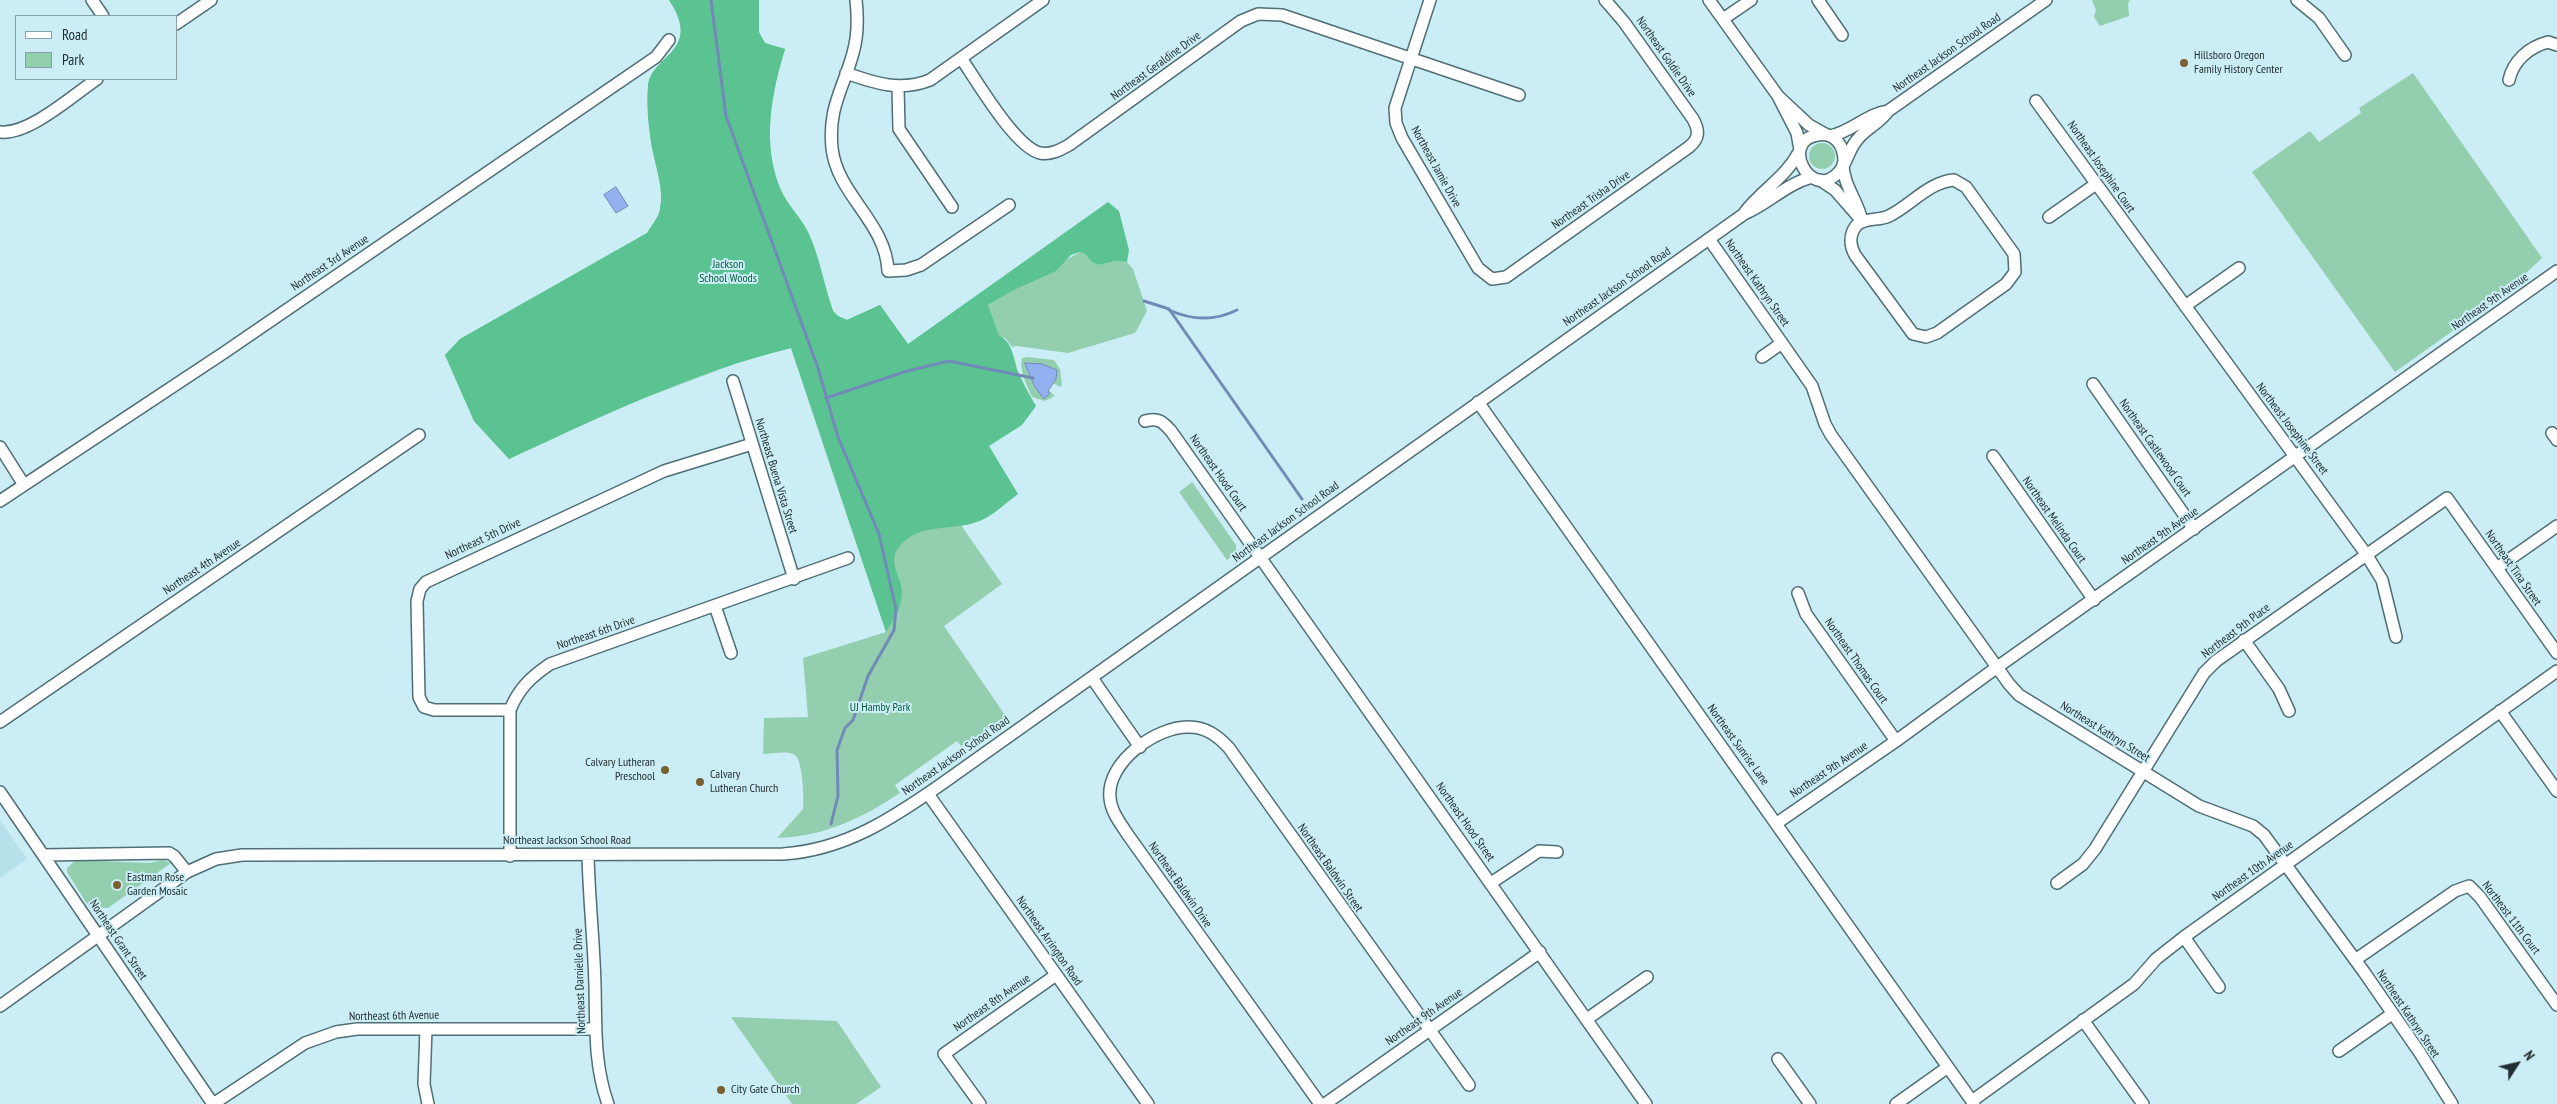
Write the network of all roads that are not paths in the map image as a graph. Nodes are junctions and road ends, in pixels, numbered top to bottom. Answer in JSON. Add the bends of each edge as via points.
{"nodes":[{"id":1,"x":92,"y":0,"type":"edge"},
{"id":2,"x":211,"y":0,"type":"edge"},
{"id":3,"x":856,"y":0,"type":"edge"},
{"id":4,"x":1043,"y":0,"type":"edge"},
{"id":5,"x":1430,"y":0,"type":"edge"},
{"id":6,"x":1605,"y":0,"type":"edge"},
{"id":7,"x":1710,"y":0,"type":"edge"},
{"id":8,"x":1750,"y":0,"type":"edge"},
{"id":9,"x":1818,"y":0,"type":"edge"},
{"id":10,"x":2046,"y":0,"type":"edge"},
{"id":11,"x":2297,"y":0,"type":"edge"},
{"id":12,"x":102,"y":15,"type":"edge"},
{"id":13,"x":1723,"y":19,"type":"junction"},
{"id":14,"x":178,"y":23,"type":"edge"},
{"id":15,"x":1842,"y":35,"type":"dead end"},
{"id":16,"x":669,"y":40,"type":"dead end"},
{"id":17,"x":2557,"y":45,"type":"edge"},
{"id":18,"x":2345,"y":56,"type":"dead end"},
{"id":19,"x":1411,"y":57,"type":"junction"},
{"id":20,"x":960,"y":58,"type":"junction"},
{"id":21,"x":846,"y":73,"type":"junction"},
{"id":22,"x":96,"y":80,"type":"edge"},
{"id":23,"x":2509,"y":80,"type":"dead end"},
{"id":24,"x":898,"y":87,"type":"junction"},
{"id":25,"x":1520,"y":94,"type":"dead end"},
{"id":26,"x":1778,"y":96,"type":"junction"},
{"id":27,"x":2036,"y":101,"type":"dead end"},
{"id":28,"x":1888,"y":111,"type":"junction"},
{"id":29,"x":0,"y":132,"type":"edge"},
{"id":30,"x":1699,"y":134,"type":"joint"},
{"id":31,"x":1829,"y":135,"type":"junction"},
{"id":32,"x":1800,"y":151,"type":"junction"},
{"id":33,"x":1844,"y":162,"type":"junction"},
{"id":34,"x":1816,"y":178,"type":"junction"},
{"id":35,"x":2096,"y":184,"type":"junction"},
{"id":36,"x":1009,"y":205,"type":"dead end"},
{"id":37,"x":952,"y":207,"type":"dead end"},
{"id":38,"x":1744,"y":214,"type":"junction"},
{"id":39,"x":2049,"y":217,"type":"dead end"},
{"id":40,"x":1862,"y":222,"type":"junction"},
{"id":41,"x":1709,"y":239,"type":"junction"},
{"id":42,"x":2145,"y":248,"type":"joint"},
{"id":43,"x":2239,"y":268,"type":"dead end"},
{"id":44,"x":2557,"y":270,"type":"edge"},
{"id":45,"x":1492,"y":279,"type":"joint"},
{"id":46,"x":2185,"y":306,"type":"junction"},
{"id":47,"x":1782,"y":343,"type":"junction"},
{"id":48,"x":1762,"y":358,"type":"dead end"},
{"id":49,"x":733,"y":381,"type":"dead end"},
{"id":50,"x":2093,"y":384,"type":"dead end"},
{"id":51,"x":1478,"y":402,"type":"junction"},
{"id":52,"x":1145,"y":421,"type":"dead end"},
{"id":53,"x":419,"y":435,"type":"dead end"},
{"id":54,"x":752,"y":444,"type":"junction"},
{"id":55,"x":0,"y":447,"type":"edge"},
{"id":56,"x":1993,"y":456,"type":"dead end"},
{"id":57,"x":2296,"y":456,"type":"junction"},
{"id":58,"x":24,"y":485,"type":"junction"},
{"id":59,"x":2447,"y":498,"type":"joint"},
{"id":60,"x":0,"y":501,"type":"edge"},
{"id":61,"x":2557,"y":526,"type":"edge"},
{"id":62,"x":2194,"y":528,"type":"junction"},
{"id":63,"x":2366,"y":554,"type":"junction"},
{"id":64,"x":1261,"y":557,"type":"junction"},
{"id":65,"x":848,"y":558,"type":"dead end"},
{"id":66,"x":2497,"y":568,"type":"junction"},
{"id":67,"x":794,"y":580,"type":"junction"},
{"id":68,"x":1798,"y":593,"type":"dead end"},
{"id":69,"x":2094,"y":600,"type":"junction"},
{"id":70,"x":715,"y":606,"type":"junction"},
{"id":71,"x":2396,"y":638,"type":"dead end"},
{"id":72,"x":2244,"y":640,"type":"junction"},
{"id":73,"x":731,"y":653,"type":"dead end"},
{"id":74,"x":2557,"y":653,"type":"edge"},
{"id":75,"x":1996,"y":668,"type":"junction"},
{"id":76,"x":2557,"y":671,"type":"edge"},
{"id":77,"x":1092,"y":678,"type":"junction"},
{"id":78,"x":510,"y":710,"type":"junction"},
{"id":79,"x":2500,"y":711,"type":"junction"},
{"id":80,"x":2288,"y":712,"type":"dead end"},
{"id":81,"x":0,"y":722,"type":"edge"},
{"id":82,"x":1896,"y":741,"type":"junction"},
{"id":83,"x":1140,"y":747,"type":"junction"},
{"id":84,"x":2143,"y":772,"type":"junction"},
{"id":85,"x":2557,"y":791,"type":"edge"},
{"id":86,"x":0,"y":792,"type":"edge"},
{"id":87,"x":928,"y":794,"type":"junction"},
{"id":88,"x":1777,"y":823,"type":"junction"},
{"id":89,"x":1557,"y":852,"type":"dead end"},
{"id":90,"x":43,"y":855,"type":"junction"},
{"id":91,"x":588,"y":855,"type":"junction"},
{"id":92,"x":510,"y":856,"type":"junction"},
{"id":93,"x":2287,"y":864,"type":"junction"},
{"id":94,"x":187,"y":872,"type":"junction"},
{"id":95,"x":1491,"y":883,"type":"junction"},
{"id":96,"x":2057,"y":883,"type":"dead end"},
{"id":97,"x":98,"y":936,"type":"junction"},
{"id":98,"x":2184,"y":937,"type":"junction"},
{"id":99,"x":1540,"y":952,"type":"junction"},
{"id":100,"x":2355,"y":960,"type":"junction"},
{"id":101,"x":1056,"y":975,"type":"junction"},
{"id":102,"x":1648,"y":977,"type":"dead end"},
{"id":103,"x":2219,"y":987,"type":"dead end"},
{"id":104,"x":2557,"y":1005,"type":"edge"},
{"id":105,"x":0,"y":1006,"type":"edge"},
{"id":106,"x":2392,"y":1014,"type":"junction"},
{"id":107,"x":1587,"y":1019,"type":"junction"},
{"id":108,"x":2083,"y":1020,"type":"junction"},
{"id":109,"x":426,"y":1029,"type":"junction"},
{"id":110,"x":595,"y":1029,"type":"junction"},
{"id":111,"x":1428,"y":1030,"type":"junction"},
{"id":112,"x":2339,"y":1051,"type":"dead end"},
{"id":113,"x":1778,"y":1059,"type":"dead end"},
{"id":114,"x":1948,"y":1067,"type":"junction"},
{"id":115,"x":1468,"y":1085,"type":"dead end"},
{"id":116,"x":1973,"y":1102,"type":"edge"},
{"id":117,"x":213,"y":1104,"type":"edge"},
{"id":118,"x":428,"y":1104,"type":"edge"},
{"id":119,"x":608,"y":1104,"type":"edge"},
{"id":120,"x":980,"y":1104,"type":"edge"},
{"id":121,"x":1148,"y":1104,"type":"edge"},
{"id":122,"x":1320,"y":1104,"type":"edge"},
{"id":123,"x":1325,"y":1104,"type":"edge"},
{"id":124,"x":1646,"y":1104,"type":"edge"},
{"id":125,"x":1810,"y":1104,"type":"edge"},
{"id":126,"x":1896,"y":1104,"type":"edge"},
{"id":127,"x":2143,"y":1104,"type":"edge"},
{"id":128,"x":2452,"y":1104,"type":"edge"}],
"edges":[{"from":1,"to":12,"type":"street"},
{"from":2,"to":14,"type":"street"},
{"from":3,"to":21,"type":"street","via":[[856,38]]},
{"from":4,"to":20,"type":"street"},
{"from":5,"to":19,"type":"street","name":"Northeast Jamie Drive"},
{"from":6,"to":30,"type":"street","name":"Northeast Goldie Drive","via":[[1693,119]]},
{"from":7,"to":13,"type":"street"},
{"from":8,"to":13,"type":"street"},
{"from":9,"to":15,"type":"street"},
{"from":10,"to":28,"type":"street","name":"Northeast Jackson School Road"},
{"from":11,"to":18,"type":"street","via":[[2319,18]]},
{"from":13,"to":26,"type":"street"},
{"from":16,"to":58,"type":"street","name":"Northeast 3rd Avenue","via":[[656,57],[225,352]]},
{"from":17,"to":23,"type":"street","via":[[2548,42],[2527,53],[2515,64]]},
{"from":19,"to":20,"type":"street","name":"Northeast Geraldine Drive","via":[[1282,15],[1258,14],[1241,21],[1054,153],[1040,153],[1026,146],[1014,134]]},
{"from":19,"to":25,"type":"street","name":"Northeast Geraldine Drive"},
{"from":19,"to":45,"type":"street","name":"Northeast Jamie Drive","via":[[1395,108],[1396,123],[1478,268]]},
{"from":20,"to":24,"type":"street","via":[[930,80]]},
{"from":21,"to":24,"type":"street"},
{"from":21,"to":36,"type":"street","via":[[832,115],[833,154],[843,181],[878,233],[885,249],[888,271],[921,265]]},
{"from":22,"to":29,"type":"street","via":[[25,128]]},
{"from":24,"to":37,"type":"street","via":[[899,129]]},
{"from":26,"to":31,"type":"street","via":[[1809,125]]},
{"from":26,"to":32,"type":"street","via":[[1797,134]]},
{"from":27,"to":35,"type":"street","name":"Northeast Josephine Court"},
{"from":28,"to":31,"type":"street","name":"Northeast Jackson School Road","via":[[1874,113],[1845,132]]},
{"from":28,"to":33,"type":"street","name":"Northeast Jackson School Road","via":[[1880,122],[1858,138]]},
{"from":30,"to":45,"type":"street","name":"Northeast Trisha Drive","via":[[1689,147],[1506,277]]},
{"from":31,"to":32,"type":"street","via":[[1813,136]]},
{"from":31,"to":33,"type":"street","via":[[1842,146]]},
{"from":32,"to":34,"type":"street","via":[[1801,167]]},
{"from":32,"to":38,"type":"street","name":"Northeast Jackson School Road","via":[[1785,173],[1756,198]]},
{"from":33,"to":34,"type":"street","via":[[1834,176]]},
{"from":33,"to":40,"type":"street","via":[[1846,181],[1859,206]]},
{"from":34,"to":38,"type":"street","name":"Northeast Jackson School Road","via":[[1793,184],[1762,206]]},
{"from":34,"to":40,"type":"street","via":[[1835,190]]},
{"from":35,"to":39,"type":"street"},
{"from":35,"to":42,"type":"street","name":"Northeast Josephine Court"},
{"from":38,"to":41,"type":"street","name":"Northeast Jackson School Road"},
{"from":40,"to":40,"type":"street","via":[[1853,230],[1851,248],[1913,334],[1926,337],[1937,333],[2006,284],[2015,272],[2014,254],[1960,182],[1954,180],[1937,184],[1888,217]]},
{"from":41,"to":47,"type":"street","name":"Northeast Kathryn Street"},
{"from":41,"to":51,"type":"street","name":"Northeast Jackson School Road"},
{"from":42,"to":46,"type":"street","name":"Northeast Josephine Street"},
{"from":43,"to":46,"type":"street"},
{"from":44,"to":57,"type":"street","name":"Northeast 9th Avenue"},
{"from":46,"to":57,"type":"street","name":"Northeast Josephine Street"},
{"from":47,"to":48,"type":"street","name":"Northeast Kathryn Street"},
{"from":47,"to":75,"type":"street","name":"Northeast Kathryn Street","via":[[1816,392],[1831,434]]},
{"from":49,"to":54,"type":"street","name":"Northeast Buena Vista Street"},
{"from":50,"to":62,"type":"street","name":"Northeast Castlewood Court"},
{"from":51,"to":64,"type":"street","name":"Northeast Jackson School Road"},
{"from":51,"to":88,"type":"street","name":"Northeast Sunrise Lane"},
{"from":52,"to":64,"type":"street","name":"Northeast Hood Court","via":[[1152,418],[1162,421],[1172,431]]},
{"from":53,"to":81,"type":"street","name":"Northeast 4th Avenue"},
{"from":54,"to":67,"type":"street","name":"Northeast Buena Vista Street"},
{"from":54,"to":78,"type":"street","name":"Northeast 5th Drive","via":[[664,471],[426,582],[420,589],[418,600],[419,697],[424,707],[434,710]]},
{"from":55,"to":58,"type":"street"},
{"from":56,"to":69,"type":"street","name":"Northeast Melinda Court"},
{"from":57,"to":62,"type":"street","name":"Northeast 9th Avenue"},
{"from":57,"to":63,"type":"street","name":"Northeast Josephine Street"},
{"from":58,"to":60,"type":"street","name":"Northeast 3rd Avenue"},
{"from":59,"to":63,"type":"street","name":"Northeast 9th Place"},
{"from":59,"to":66,"type":"street","name":"Northeast Tina Street"},
{"from":61,"to":66,"type":"street"},
{"from":62,"to":69,"type":"street","name":"Northeast 9th Avenue"},
{"from":63,"to":71,"type":"street","name":"Northeast Josephine Street","via":[[2382,580]]},
{"from":63,"to":72,"type":"street","name":"Northeast 9th Place"},
{"from":64,"to":77,"type":"street","name":"Northeast Jackson School Road"},
{"from":64,"to":95,"type":"street","name":"Northeast Hood Street"},
{"from":65,"to":67,"type":"street","name":"Northeast 6th Drive"},
{"from":66,"to":74,"type":"street","name":"Northeast Tina Street"},
{"from":67,"to":70,"type":"street","name":"Northeast 6th Drive"},
{"from":68,"to":82,"type":"street","name":"Northeast Thomas Court","via":[[1806,614]]},
{"from":69,"to":75,"type":"street","name":"Northeast 9th Avenue"},
{"from":70,"to":73,"type":"street"},
{"from":70,"to":78,"type":"street","name":"Northeast 6th Drive","via":[[550,664],[528,680],[516,694]]},
{"from":72,"to":80,"type":"street","via":[[2279,689]]},
{"from":72,"to":84,"type":"street","name":"Northeast 9th Place","via":[[2204,673]]},
{"from":75,"to":82,"type":"street","name":"Northeast 9th Avenue"},
{"from":75,"to":84,"type":"street","name":"Northeast Kathryn Street","via":[[2019,694]]},
{"from":76,"to":79,"type":"street","name":"Northeast 10th Avenue"},
{"from":77,"to":83,"type":"street"},
{"from":77,"to":87,"type":"street","name":"Northeast Jackson School Road"},
{"from":78,"to":92,"type":"street","name":"Northeast 6th Drive"},
{"from":79,"to":85,"type":"street"},
{"from":79,"to":93,"type":"street","name":"Northeast 10th Avenue"},
{"from":82,"to":88,"type":"street","name":"Northeast 9th Avenue"},
{"from":83,"to":111,"type":"street","name":"Northeast Baldwin Street","via":[[1179,727],[1202,728],[1221,740]]},
{"from":83,"to":122,"type":"street","name":"Northeast Baldwin Drive","via":[[1123,762],[1112,779],[1110,798],[1116,817]]},
{"from":84,"to":93,"type":"street","name":"Northeast Kathryn Street","via":[[2199,806],[2253,826],[2272,843]]},
{"from":84,"to":96,"type":"street","name":"Northeast 9th Place","via":[[2095,849],[2082,864]]},
{"from":86,"to":90,"type":"street","name":"Northeast Grant Street"},
{"from":87,"to":91,"type":"street","name":"Northeast Jackson School Road","via":[[868,832],[827,848],[806,852]]},
{"from":87,"to":101,"type":"street","name":"Northeast Arrington Road"},
{"from":88,"to":114,"type":"street","name":"Northeast Sunrise Lane"},
{"from":89,"to":95,"type":"street","via":[[1538,851]]},
{"from":90,"to":94,"type":"street","via":[[169,853]]},
{"from":90,"to":97,"type":"street","name":"Northeast Grant Street"},
{"from":91,"to":92,"type":"street","name":"Northeast Jackson School Road"},
{"from":91,"to":110,"type":"street","name":"Northeast Darnielle Drive"},
{"from":92,"to":94,"type":"street","name":"Northeast Jackson School Road","via":[[242,856],[209,861]]},
{"from":93,"to":98,"type":"street","name":"Northeast 10th Avenue"},
{"from":93,"to":100,"type":"street","name":"Northeast Kathryn Street"},
{"from":94,"to":97,"type":"street","name":"Northeast Jackson School Road"},
{"from":95,"to":99,"type":"street","name":"Northeast Hood Street"},
{"from":97,"to":105,"type":"street","name":"Northeast Jackson School Road"},
{"from":97,"to":117,"type":"street","name":"Northeast Grant Street"},
{"from":98,"to":103,"type":"street"},
{"from":98,"to":108,"type":"street","name":"Northeast 10th Avenue","via":[[2156,958],[2134,984]]},
{"from":99,"to":107,"type":"street","name":"Northeast Hood Street"},
{"from":99,"to":111,"type":"street","name":"Northeast 9th Avenue"},
{"from":100,"to":104,"type":"street","name":"Northeast 11th Court","via":[[2455,891],[2469,886]]},
{"from":100,"to":106,"type":"street","name":"Northeast Kathryn Street"},
{"from":101,"to":120,"type":"street","name":"Northeast 8th Avenue","via":[[944,1054]]},
{"from":101,"to":121,"type":"street","name":"Northeast Arrington Road"},
{"from":102,"to":107,"type":"street"},
{"from":106,"to":112,"type":"street"},
{"from":106,"to":128,"type":"street","name":"Northeast Kathryn Street"},
{"from":107,"to":124,"type":"street","name":"Northeast Hood Street"},
{"from":108,"to":116,"type":"street","name":"Northeast 10th Avenue"},
{"from":108,"to":127,"type":"street"},
{"from":109,"to":110,"type":"street","name":"Northeast 6th Avenue"},
{"from":109,"to":117,"type":"street","name":"Northeast 6th Avenue","via":[[357,1029],[320,1037],[287,1054]]},
{"from":109,"to":118,"type":"street","via":[[424,1084]]},
{"from":110,"to":119,"type":"street","name":"Northeast Darnielle Drive","via":[[598,1071]]},
{"from":111,"to":115,"type":"street","name":"Northeast Baldwin Street"},
{"from":111,"to":123,"type":"street","name":"Northeast 9th Avenue"},
{"from":113,"to":125,"type":"street"},
{"from":114,"to":116,"type":"street","name":"Northeast Sunrise Lane"},
{"from":114,"to":126,"type":"street"}]}
